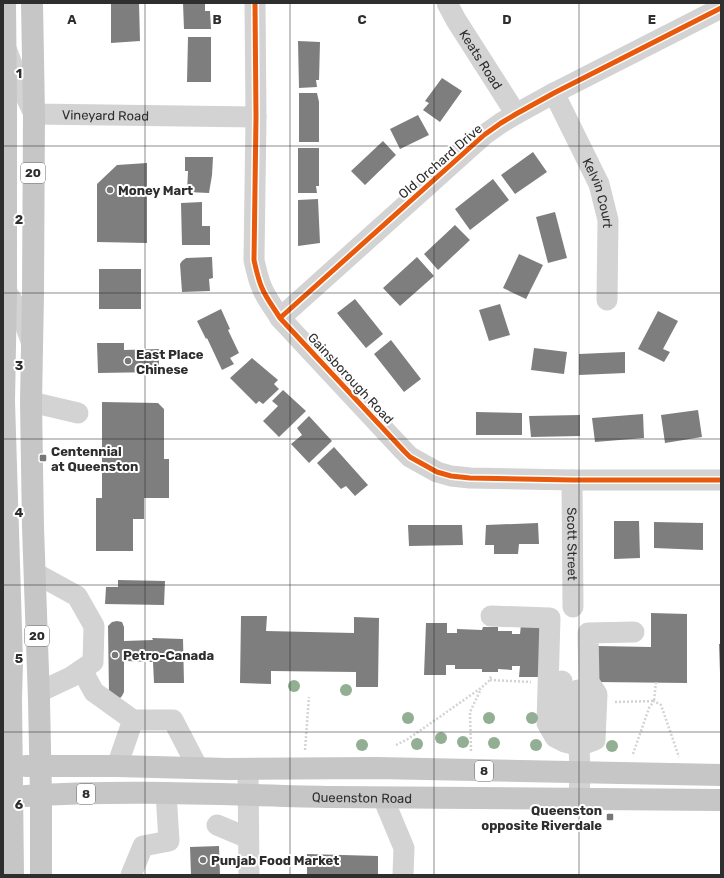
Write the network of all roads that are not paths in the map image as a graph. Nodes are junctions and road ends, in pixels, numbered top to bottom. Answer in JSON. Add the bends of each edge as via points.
{"nodes":[{"id":1,"x":5,"y":3,"type":"edge"},
{"id":2,"x":32,"y":3,"type":"edge"},
{"id":3,"x":255,"y":3,"type":"edge"},
{"id":4,"x":447,"y":3,"type":"edge"},
{"id":5,"x":721,"y":8,"type":"edge"},
{"id":6,"x":5,"y":42,"type":"junction"},
{"id":7,"x":554,"y":93,"type":"junction"},
{"id":8,"x":34,"y":114,"type":"junction"},
{"id":9,"x":516,"y":114,"type":"junction"},
{"id":10,"x":256,"y":117,"type":"junction"},
{"id":11,"x":5,"y":291,"type":"edge"},
{"id":12,"x":607,"y":300,"type":"dead end"},
{"id":13,"x":280,"y":318,"type":"junction"},
{"id":14,"x":32,"y":344,"type":"junction"},
{"id":15,"x":31,"y":402,"type":"junction"},
{"id":16,"x":78,"y":413,"type":"dead end"},
{"id":17,"x":572,"y":480,"type":"junction"},
{"id":18,"x":721,"y":480,"type":"edge"},
{"id":19,"x":35,"y":573,"type":"junction"},
{"id":20,"x":573,"y":607,"type":"dead end"},
{"id":21,"x":491,"y":616,"type":"dead end"},
{"id":22,"x":634,"y":632,"type":"dead end"},
{"id":23,"x":82,"y":670,"type":"junction"},
{"id":24,"x":563,"y":684,"type":"junction"},
{"id":25,"x":39,"y":692,"type":"junction"},
{"id":26,"x":11,"y":700,"type":"junction"},
{"id":27,"x":133,"y":720,"type":"junction"},
{"id":28,"x":3,"y":721,"type":"edge"},
{"id":29,"x":572,"y":744,"type":"junction"},
{"id":30,"x":40,"y":766,"type":"junction"},
{"id":31,"x":117,"y":766,"type":"junction"},
{"id":32,"x":8,"y":767,"type":"edge"},
{"id":33,"x":198,"y":768,"type":"junction"},
{"id":34,"x":248,"y":769,"type":"junction"},
{"id":35,"x":580,"y":772,"type":"junction"},
{"id":36,"x":721,"y":775,"type":"edge"},
{"id":37,"x":166,"y":793,"type":"junction"},
{"id":38,"x":41,"y":795,"type":"junction"},
{"id":39,"x":249,"y":795,"type":"junction"},
{"id":40,"x":8,"y":797,"type":"edge"},
{"id":41,"x":386,"y":798,"type":"junction"},
{"id":42,"x":579,"y":799,"type":"junction"},
{"id":43,"x":721,"y":800,"type":"edge"},
{"id":44,"x":218,"y":825,"type":"dead end"},
{"id":45,"x":248,"y":838,"type":"junction"},
{"id":46,"x":13,"y":875,"type":"edge"},
{"id":47,"x":41,"y":875,"type":"edge"},
{"id":48,"x":130,"y":875,"type":"edge"},
{"id":49,"x":249,"y":875,"type":"edge"},
{"id":50,"x":403,"y":875,"type":"edge"}],
"edges":[{"from":1,"to":6,"type":"main road","number":"20"},
{"from":2,"to":8,"type":"main road","number":"20"},
{"from":3,"to":10,"type":"street","name":"Gainsborough Road"},
{"from":4,"to":9,"type":"street","name":"Keats Road"},
{"from":5,"to":7,"type":"street","name":"Old Orchard Drive"},
{"from":6,"to":8,"type":"street","via":[[18,80]]},
{"from":6,"to":11,"type":"main road","number":"20"},
{"from":7,"to":9,"type":"street","name":"Old Orchard Drive"},
{"from":7,"to":12,"type":"street","name":"Kelvin Court","via":[[599,184],[608,220]]},
{"from":8,"to":10,"type":"street","name":"Vineyard Road"},
{"from":8,"to":14,"type":"main road","number":"20"},
{"from":9,"to":13,"type":"street","name":"Old Orchard Drive","via":[[484,136]]},
{"from":10,"to":13,"type":"street","name":"Gainsborough Road","via":[[254,260],[262,288]]},
{"from":11,"to":14,"type":"street","via":[[22,316]]},
{"from":11,"to":26,"type":"main road","number":"20","via":[[4,402]]},
{"from":13,"to":17,"type":"street","name":"Gainsborough Road","via":[[410,457],[437,472],[470,478]]},
{"from":14,"to":15,"type":"main road","number":"20"},
{"from":15,"to":16,"type":"street"},
{"from":15,"to":19,"type":"main road","number":"20"},
{"from":17,"to":18,"type":"street","name":"Gainsborough Road"},
{"from":17,"to":20,"type":"street","name":"Scott Street"},
{"from":19,"to":23,"type":"street","via":[[77,596],[94,626],[93,662]]},
{"from":19,"to":25,"type":"main road","number":"20"},
{"from":21,"to":24,"type":"street","via":[[550,618]]},
{"from":22,"to":29,"type":"street","via":[[588,633],[589,682],[597,694],[595,740]]},
{"from":23,"to":25,"type":"street"},
{"from":23,"to":27,"type":"street","via":[[94,692]]},
{"from":24,"to":29,"type":"street"},
{"from":24,"to":29,"type":"street","via":[[547,723],[554,737]]},
{"from":25,"to":30,"type":"main road","number":"20"},
{"from":26,"to":28,"type":"main road"},
{"from":26,"to":32,"type":"main road","number":"20"},
{"from":27,"to":31,"type":"street"},
{"from":27,"to":33,"type":"street","via":[[173,720]]},
{"from":29,"to":35,"type":"street"},
{"from":30,"to":31,"type":"main road","number":"8"},
{"from":30,"to":32,"type":"main road","number":"8"},
{"from":30,"to":38,"type":"main road","number":"20"},
{"from":31,"to":33,"type":"main road","number":"8"},
{"from":32,"to":40,"type":"main road","number":"20"},
{"from":33,"to":34,"type":"main road","number":"8"},
{"from":34,"to":35,"type":"main road","number":"8","via":[[377,768]]},
{"from":34,"to":39,"type":"street"},
{"from":35,"to":36,"type":"main road","number":"8"},
{"from":35,"to":42,"type":"street"},
{"from":37,"to":38,"type":"main road","name":"Queenston Road","number":"8"},
{"from":37,"to":39,"type":"main road","name":"Queenston Road","number":"8"},
{"from":37,"to":48,"type":"street","via":[[169,841],[143,846]]},
{"from":38,"to":40,"type":"main road","name":"Queenston Road","number":"8"},
{"from":38,"to":47,"type":"main road","number":"20"},
{"from":39,"to":41,"type":"main road","name":"Queenston Road","number":"8"},
{"from":39,"to":45,"type":"street"},
{"from":40,"to":46,"type":"main road","number":"20"},
{"from":41,"to":42,"type":"main road","name":"Queenston Road","number":"8"},
{"from":41,"to":50,"type":"street","via":[[386,805],[404,848]]},
{"from":42,"to":43,"type":"main road","name":"Queenston Road","number":"8"},
{"from":44,"to":45,"type":"street"},
{"from":45,"to":49,"type":"street"}]}
